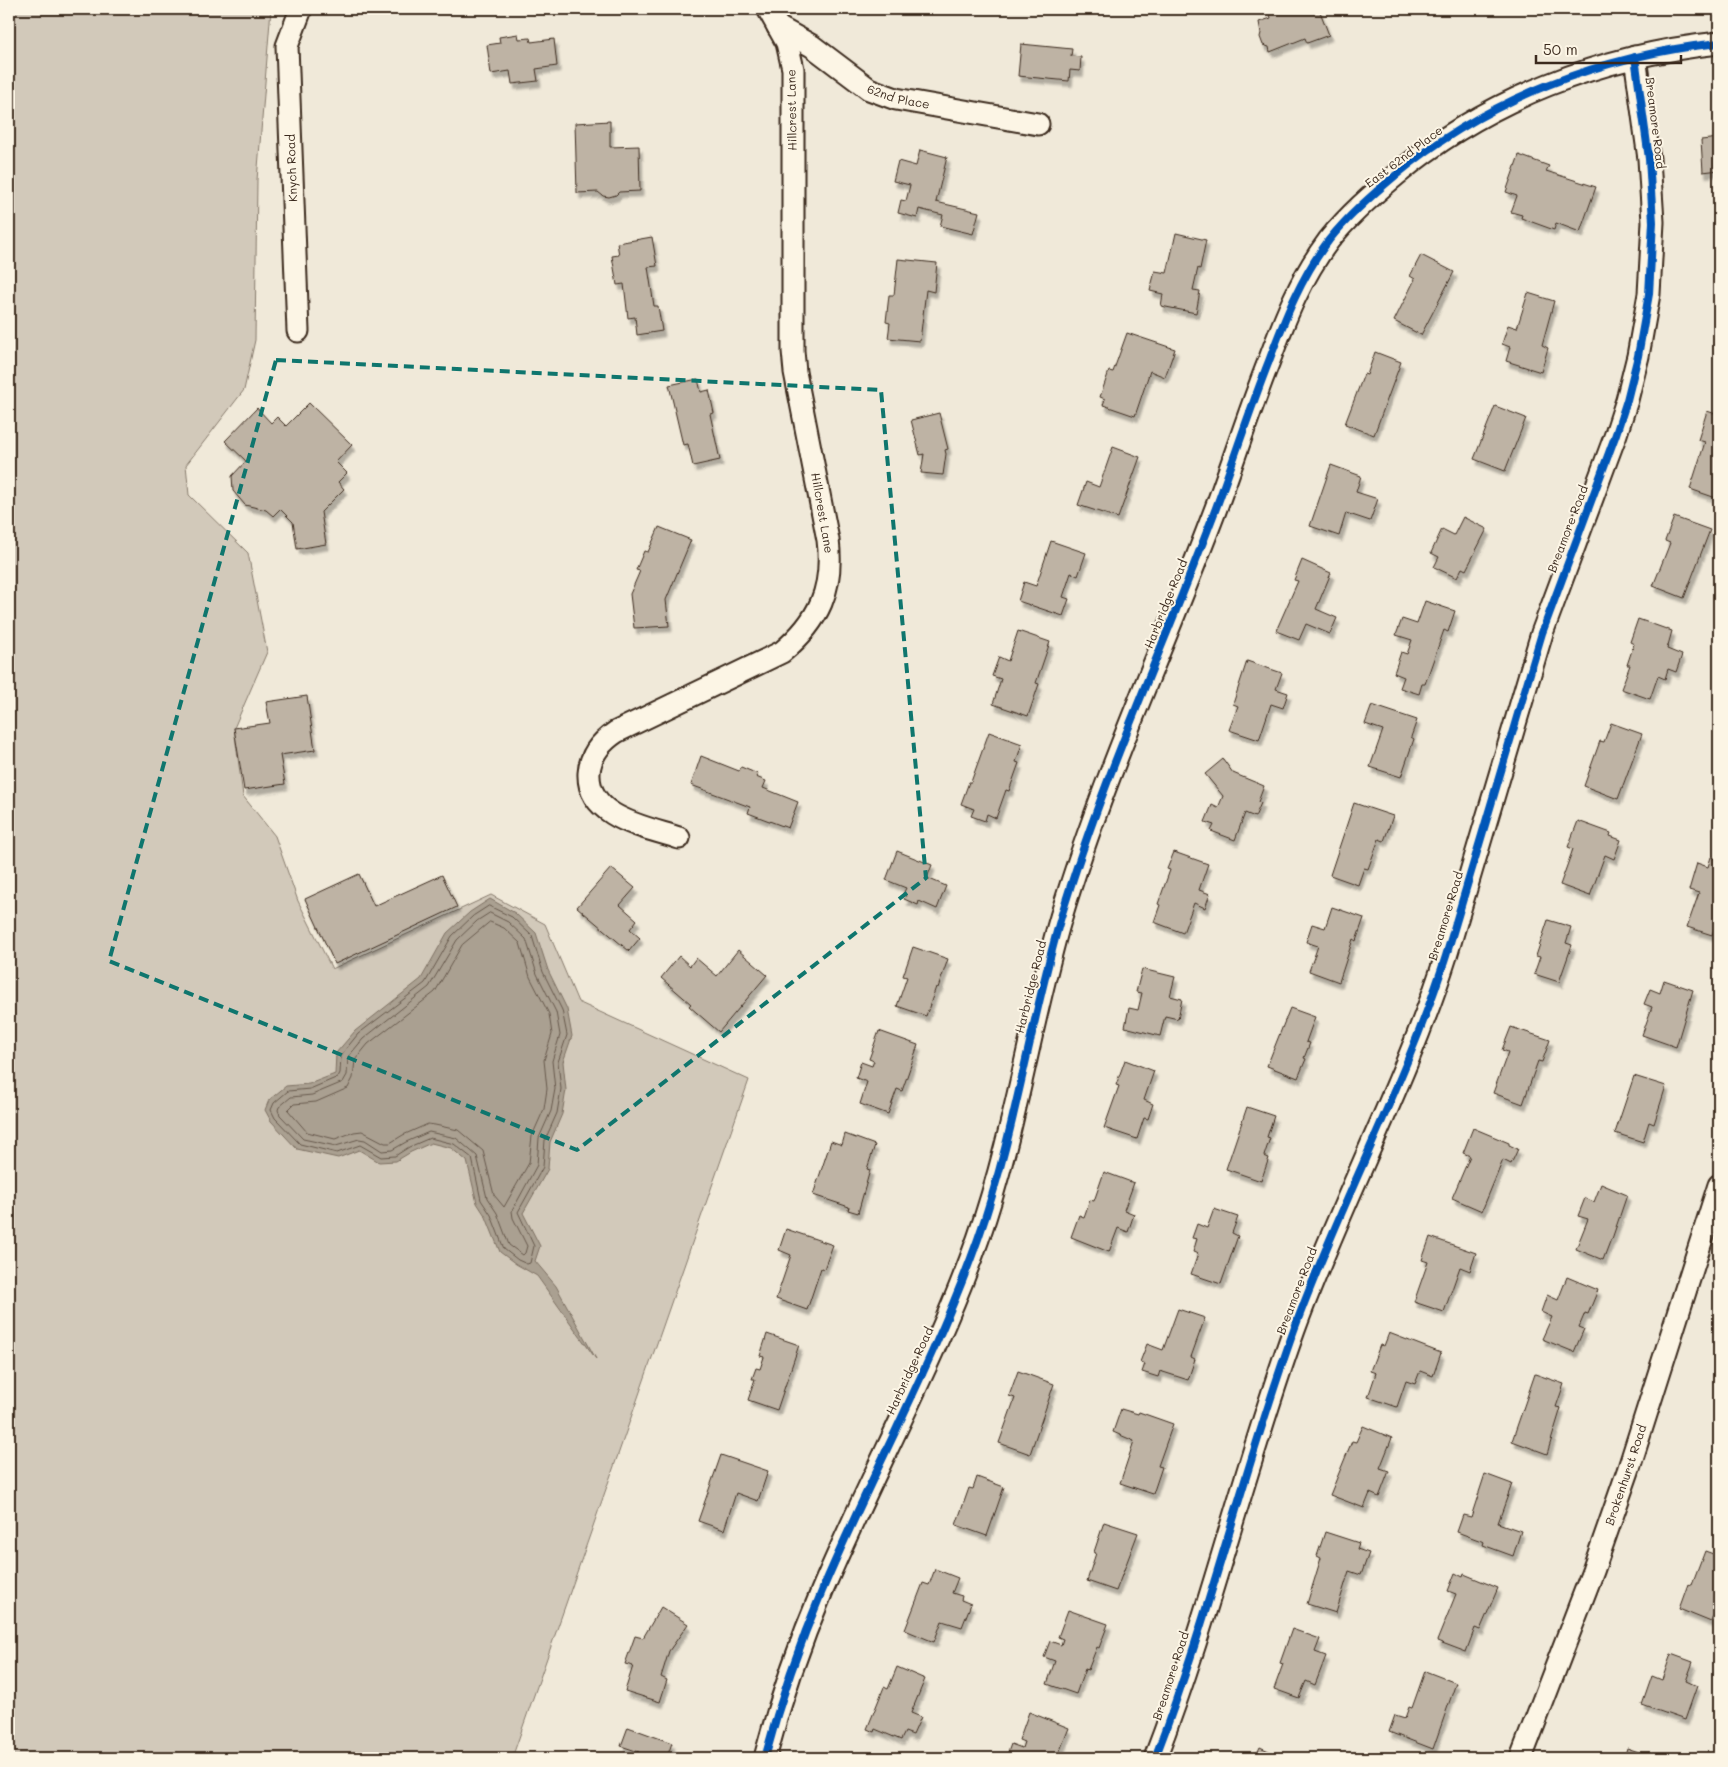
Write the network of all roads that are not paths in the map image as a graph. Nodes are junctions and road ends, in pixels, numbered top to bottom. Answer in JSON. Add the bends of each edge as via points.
{"nodes":[{"id":1,"x":301,"y":9,"type":"edge"},
{"id":2,"x":773,"y":18,"type":"edge"},
{"id":3,"x":1719,"y":43,"type":"edge"},
{"id":4,"x":1635,"y":57,"type":"junction"},
{"id":5,"x":1038,"y":124,"type":"dead end"},
{"id":6,"x":1338,"y":229,"type":"joint"},
{"id":7,"x":298,"y":331,"type":"dead end"},
{"id":8,"x":679,"y":838,"type":"dead end"},
{"id":9,"x":1719,"y":1185,"type":"edge"},
{"id":10,"x":765,"y":1758,"type":"edge"},
{"id":11,"x":1155,"y":1758,"type":"edge"},
{"id":12,"x":1520,"y":1758,"type":"edge"}],
"edges":[{"from":1,"to":7,"type":"street","name":"Knych Road","via":[[287,46]]},
{"from":2,"to":5,"type":"street","name":"62nd Place","via":[[878,93],[896,100]]},
{"from":2,"to":8,"type":"street","name":"Hillcrest Lane","via":[[787,44],[793,72],[793,351],[828,540],[829,576],[814,619],[803,634],[782,652],[616,732],[595,752],[590,768],[591,787],[598,802],[620,818]]},
{"from":3,"to":4,"type":"street","name":"East 62nd Place"},
{"from":4,"to":6,"type":"street","name":"East 62nd Place","via":[[1533,92],[1478,119],[1404,168],[1359,206]]},
{"from":4,"to":11,"type":"street","name":"Breamore Road","via":[[1649,159],[1653,222],[1644,329],[1627,400],[1542,633],[1438,982],[1406,1068],[1334,1228],[1294,1328]]},
{"from":6,"to":10,"type":"street","name":"Harbridge Road","via":[[1308,272],[1285,318],[1210,524],[1107,782],[1051,951],[1000,1167],[964,1279],[822,1591],[792,1667]]},
{"from":9,"to":12,"type":"street","name":"Brokenhurst Road","via":[[1628,1470],[1581,1605]]}]}
